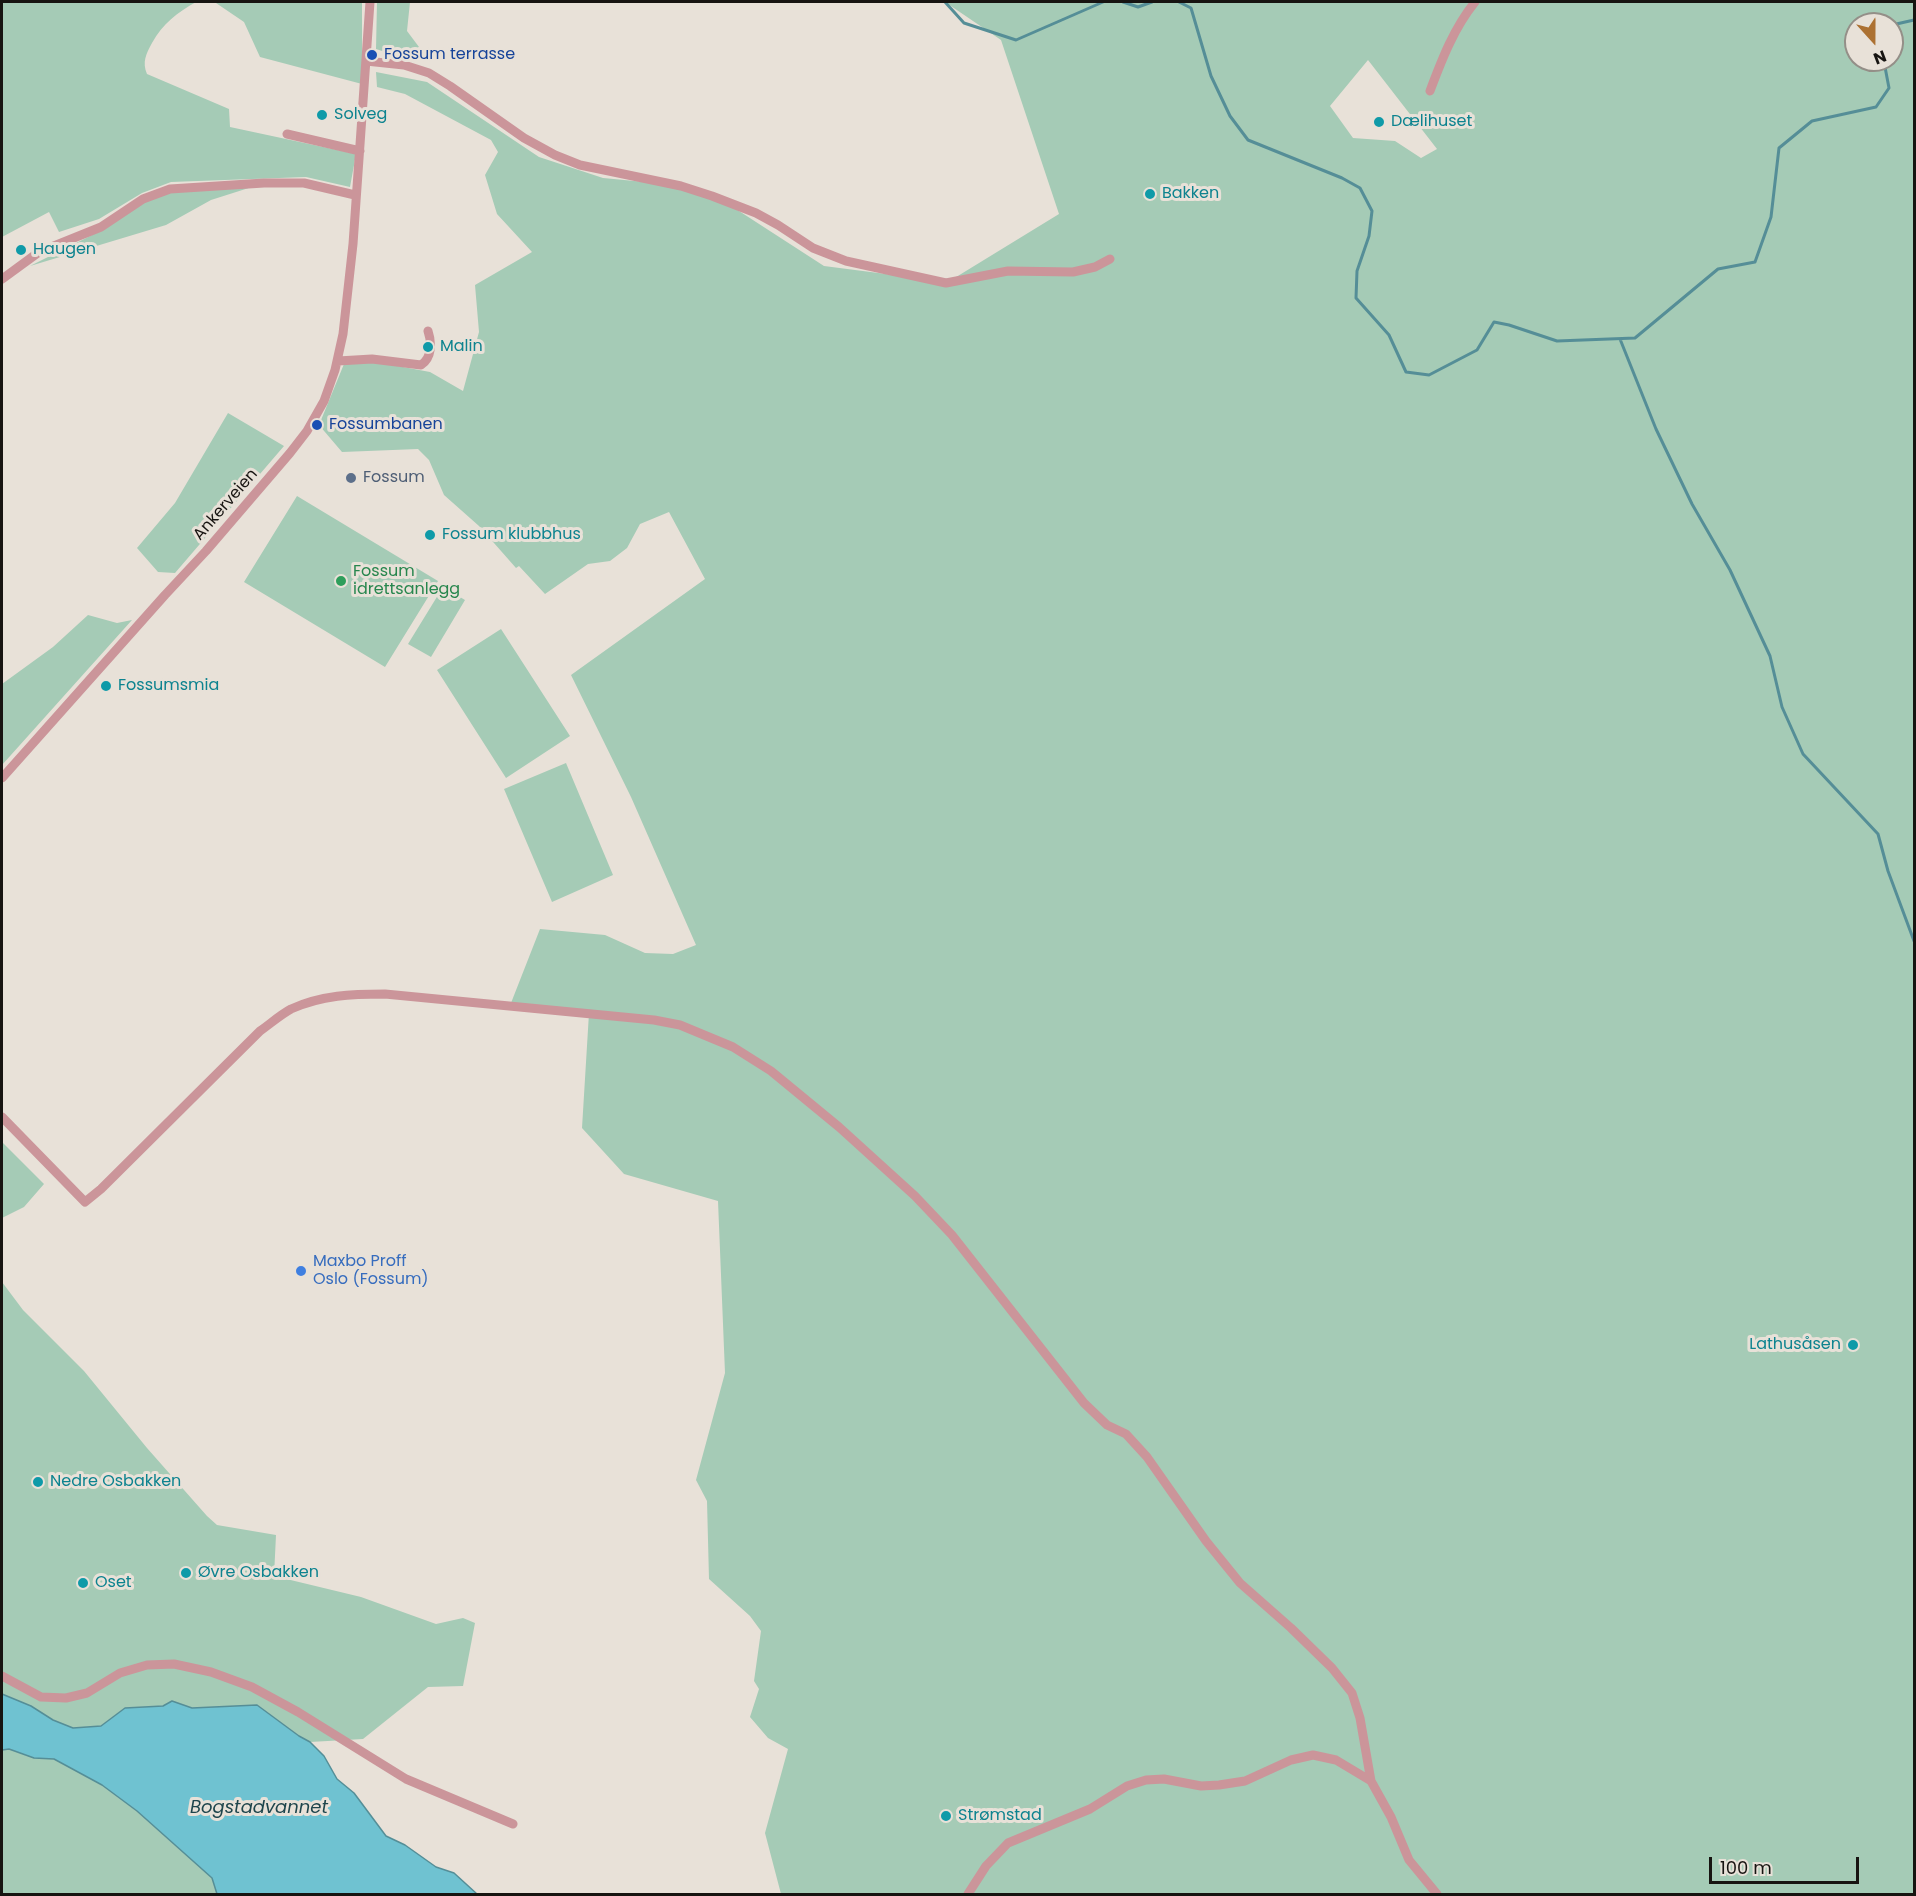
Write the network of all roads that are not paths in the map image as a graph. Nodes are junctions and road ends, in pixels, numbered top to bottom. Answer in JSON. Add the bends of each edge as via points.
{"nodes":[{"id":1,"x":370,"y":2,"type":"edge"},
{"id":2,"x":1475,"y":2,"type":"edge"},
{"id":3,"x":366,"y":61,"type":"junction"},
{"id":4,"x":1431,"y":91,"type":"dead end"},
{"id":5,"x":287,"y":134,"type":"dead end"},
{"id":6,"x":360,"y":151,"type":"junction"},
{"id":7,"x":356,"y":195,"type":"junction"},
{"id":8,"x":1110,"y":259,"type":"dead end"},
{"id":9,"x":2,"y":279,"type":"edge"},
{"id":10,"x":428,"y":331,"type":"dead end"},
{"id":11,"x":338,"y":361,"type":"junction"},
{"id":12,"x":2,"y":778,"type":"edge"},
{"id":13,"x":2,"y":1117,"type":"edge"},
{"id":14,"x":2,"y":1676,"type":"edge"},
{"id":15,"x":1371,"y":1781,"type":"junction"},
{"id":16,"x":513,"y":1824,"type":"dead end"},
{"id":17,"x":968,"y":1894,"type":"edge"},
{"id":18,"x":1437,"y":1894,"type":"edge"}],
"edges":[{"from":1,"to":3,"type":"street","name":"Ankerveien"},
{"from":2,"to":4,"type":"street","via":[[1460,21]]},
{"from":3,"to":6,"type":"street","name":"Ankerveien"},
{"from":3,"to":8,"type":"street","via":[[404,65],[429,73],[555,156],[704,193],[756,213],[813,248],[846,261],[950,283],[1008,271],[1073,272]]},
{"from":5,"to":6,"type":"street"},
{"from":6,"to":7,"type":"street","name":"Ankerveien"},
{"from":7,"to":9,"type":"street","via":[[304,183],[170,189],[143,199],[101,227],[39,252]]},
{"from":7,"to":11,"type":"street","name":"Ankerveien"},
{"from":10,"to":11,"type":"street","via":[[429,355],[421,365],[372,359]]},
{"from":11,"to":12,"type":"street","name":"Ankerveien","via":[[321,406],[290,453]]},
{"from":13,"to":15,"type":"street","via":[[84,1202],[260,1031],[289,1010],[315,999],[384,994],[654,1020],[680,1025],[733,1047],[771,1071],[915,1196],[952,1235],[1084,1404],[1107,1425],[1126,1434],[1147,1457],[1240,1583],[1332,1668],[1352,1693]]},
{"from":14,"to":16,"type":"street","via":[[41,1697],[66,1698],[87,1693],[120,1673],[147,1665],[174,1664],[211,1672],[252,1687],[298,1712],[406,1779]]},
{"from":15,"to":17,"type":"street","via":[[1336,1760],[1313,1755],[1291,1760],[1245,1781],[1219,1785],[1146,1780],[1127,1786],[1090,1809],[1008,1843],[986,1866]]},
{"from":15,"to":18,"type":"street","via":[[1409,1860]]}]}
